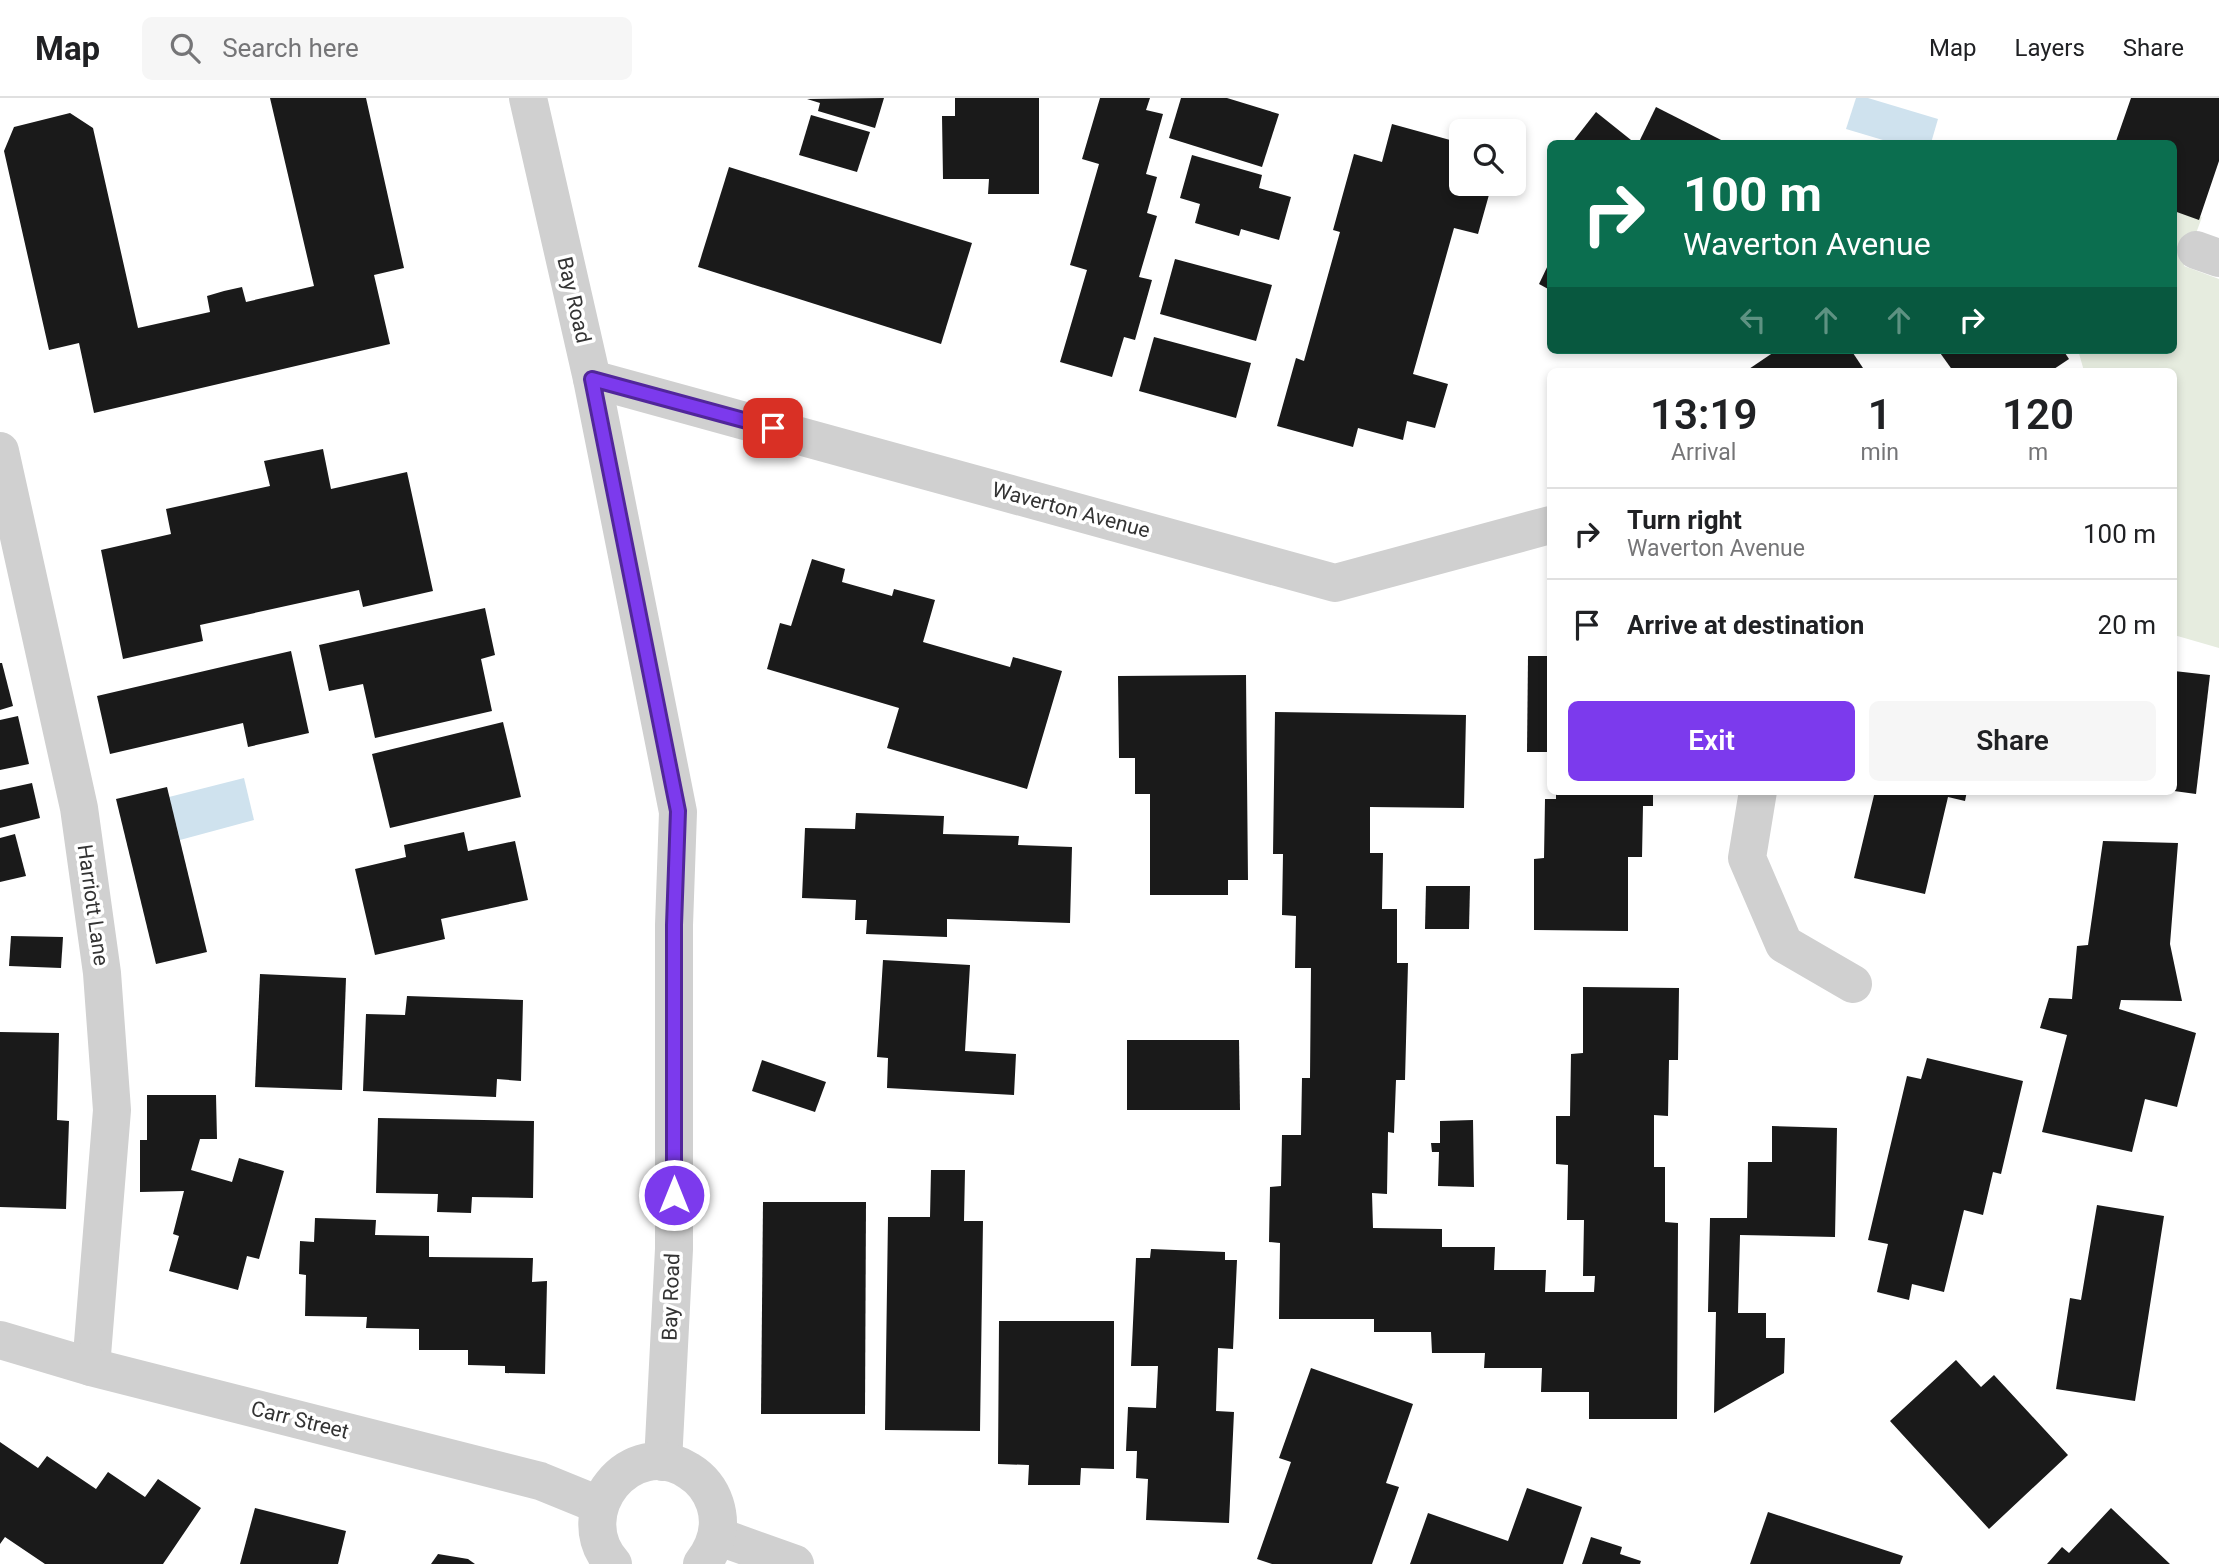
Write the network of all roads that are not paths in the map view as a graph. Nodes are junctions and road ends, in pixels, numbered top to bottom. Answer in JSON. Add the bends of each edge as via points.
{"nodes":[{"id":1,"x":528,"y":98,"type":"edge"},
{"id":2,"x":592,"y":379,"type":"junction"},
{"id":3,"x":0,"y":451,"type":"edge"},
{"id":4,"x":1547,"y":526,"type":"edge"},
{"id":5,"x":1757,"y":795,"type":"edge"},
{"id":6,"x":1853,"y":984,"type":"dead end"},
{"id":7,"x":0,"y":1340,"type":"edge"},
{"id":8,"x":91,"y":1367,"type":"junction"},
{"id":9,"x":663,"y":1462,"type":"junction"},
{"id":10,"x":599,"y":1505,"type":"junction"},
{"id":11,"x":710,"y":1550,"type":"edge"},
{"id":12,"x":613,"y":1564,"type":"edge"},
{"id":13,"x":795,"y":1564,"type":"edge"}],
"edges":[{"from":1,"to":2,"type":"street","name":"Bay Road"},
{"from":2,"to":4,"type":"street","name":"Waverton Avenue","via":[[1335,583]]},
{"from":2,"to":9,"type":"street","name":"Bay Road","via":[[678,811],[674,1249]]},
{"from":3,"to":8,"type":"street","name":"Harriott Lane","via":[[79,808],[102,973],[112,1110]]},
{"from":5,"to":6,"type":"street","via":[[1747,858],[1784,944]]},
{"from":7,"to":8,"type":"street","name":"Carr Street"},
{"from":8,"to":10,"type":"street","name":"Carr Street","via":[[540,1481]]},
{"from":9,"to":10,"type":"street","via":[[642,1463],[624,1472],[609,1486]]},
{"from":9,"to":11,"type":"street","via":[[684,1467],[701,1479],[712,1496],[719,1515]]},
{"from":10,"to":12,"type":"street","via":[[596,1525],[600,1544]]},
{"from":11,"to":13,"type":"street"}]}
